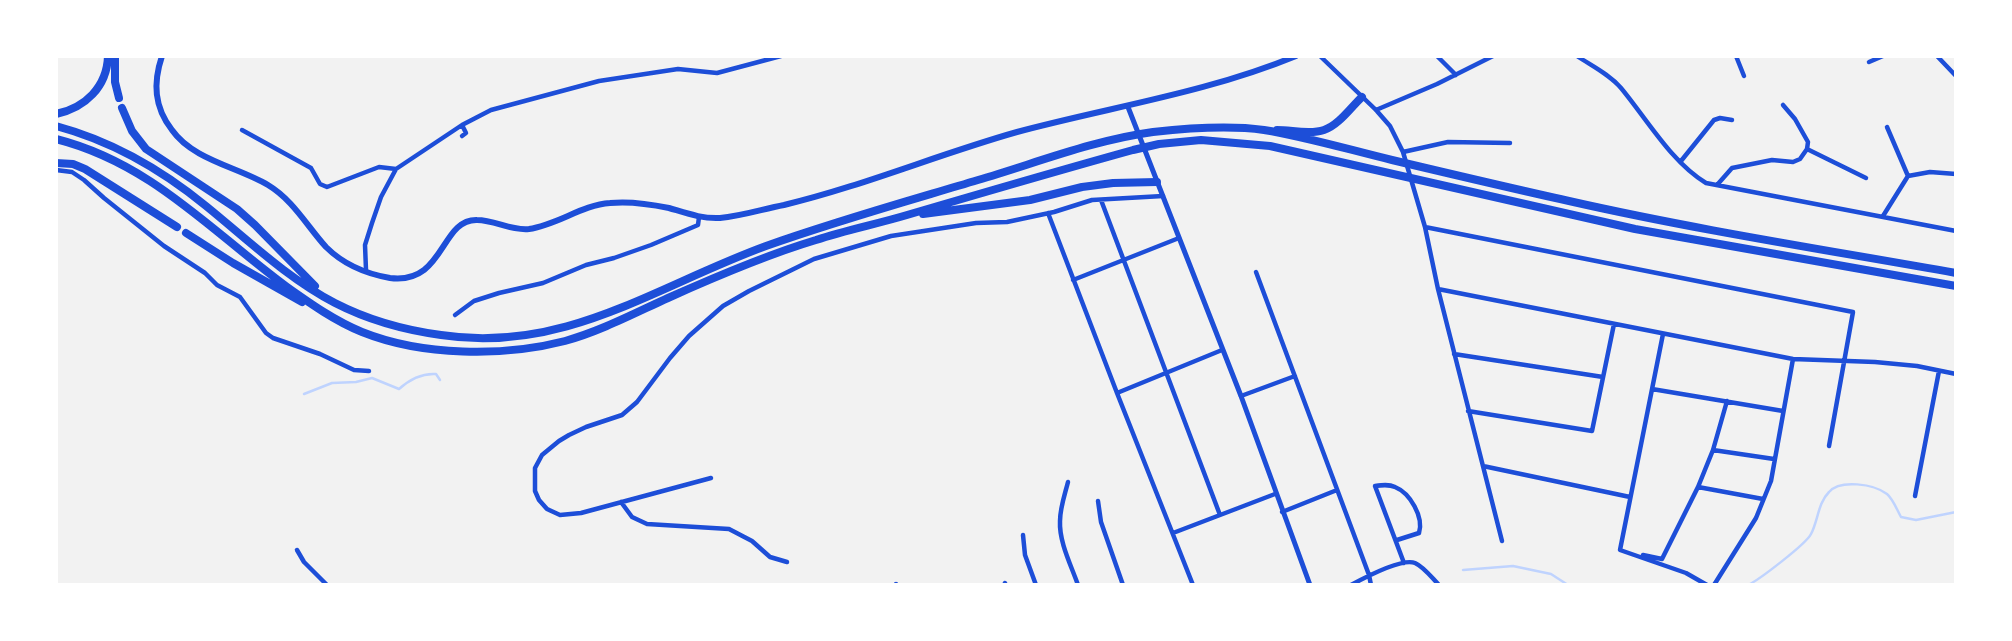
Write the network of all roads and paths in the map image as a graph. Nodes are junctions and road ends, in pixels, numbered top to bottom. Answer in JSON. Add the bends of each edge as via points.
{"nodes":[{"id":1,"x":108,"y":56,"type":"edge"},
{"id":2,"x":116,"y":56,"type":"edge"},
{"id":3,"x":162,"y":56,"type":"edge"},
{"id":4,"x":781,"y":56,"type":"edge"},
{"id":5,"x":1296,"y":56,"type":"edge"},
{"id":6,"x":1320,"y":56,"type":"edge"},
{"id":7,"x":1437,"y":56,"type":"edge"},
{"id":8,"x":1493,"y":56,"type":"edge"},
{"id":9,"x":1577,"y":56,"type":"edge"},
{"id":10,"x":1736,"y":56,"type":"edge"},
{"id":11,"x":1883,"y":56,"type":"edge"},
{"id":12,"x":1937,"y":56,"type":"edge"},
{"id":13,"x":1869,"y":62,"type":"dead end"},
{"id":14,"x":1456,"y":75,"type":"junction"},
{"id":15,"x":1744,"y":76,"type":"dead end"},
{"id":16,"x":1956,"y":76,"type":"edge"},
{"id":17,"x":1362,"y":97,"type":"junction"},
{"id":18,"x":119,"y":98,"type":"dead end"},
{"id":19,"x":1783,"y":105,"type":"dead end"},
{"id":20,"x":1128,"y":106,"type":"junction"},
{"id":21,"x":122,"y":108,"type":"dead end"},
{"id":22,"x":1376,"y":110,"type":"junction"},
{"id":23,"x":56,"y":114,"type":"edge"},
{"id":24,"x":1732,"y":120,"type":"dead end"},
{"id":25,"x":462,"y":125,"type":"junction"},
{"id":26,"x":56,"y":126,"type":"edge"},
{"id":27,"x":1887,"y":127,"type":"dead end"},
{"id":28,"x":242,"y":130,"type":"dead end"},
{"id":29,"x":1263,"y":130,"type":"junction"},
{"id":30,"x":462,"y":136,"type":"dead end"},
{"id":31,"x":56,"y":139,"type":"edge"},
{"id":32,"x":1510,"y":143,"type":"dead end"},
{"id":33,"x":1807,"y":149,"type":"junction"},
{"id":34,"x":1403,"y":152,"type":"junction"},
{"id":35,"x":1680,"y":161,"type":"junction"},
{"id":36,"x":56,"y":163,"type":"edge"},
{"id":37,"x":396,"y":169,"type":"junction"},
{"id":38,"x":56,"y":170,"type":"edge"},
{"id":39,"x":1956,"y":174,"type":"edge"},
{"id":40,"x":1908,"y":176,"type":"junction"},
{"id":41,"x":1866,"y":178,"type":"dead end"},
{"id":42,"x":1157,"y":182,"type":"junction"},
{"id":43,"x":1717,"y":185,"type":"junction"},
{"id":44,"x":1163,"y":196,"type":"junction"},
{"id":45,"x":1100,"y":200,"type":"junction"},
{"id":46,"x":1048,"y":214,"type":"junction"},
{"id":47,"x":1883,"y":216,"type":"junction"},
{"id":48,"x":699,"y":217,"type":"junction"},
{"id":49,"x":899,"y":217,"type":"junction"},
{"id":50,"x":177,"y":226,"type":"dead end"},
{"id":51,"x":1425,"y":227,"type":"junction"},
{"id":52,"x":1956,"y":231,"type":"edge"},
{"id":53,"x":186,"y":232,"type":"dead end"},
{"id":54,"x":1179,"y":238,"type":"junction"},
{"id":55,"x":1123,"y":260,"type":"junction"},
{"id":56,"x":366,"y":270,"type":"junction"},
{"id":57,"x":1256,"y":272,"type":"dead end"},
{"id":58,"x":1956,"y":273,"type":"edge"},
{"id":59,"x":1073,"y":280,"type":"junction"},
{"id":60,"x":1956,"y":286,"type":"edge"},
{"id":61,"x":1438,"y":289,"type":"junction"},
{"id":62,"x":332,"y":301,"type":"junction"},
{"id":63,"x":455,"y":315,"type":"dead end"},
{"id":64,"x":330,"y":316,"type":"junction"},
{"id":65,"x":1614,"y":324,"type":"junction"},
{"id":66,"x":1663,"y":334,"type":"junction"},
{"id":67,"x":1222,"y":350,"type":"junction"},
{"id":68,"x":1454,"y":354,"type":"junction"},
{"id":69,"x":1792,"y":360,"type":"junction"},
{"id":70,"x":1844,"y":362,"type":"junction"},
{"id":71,"x":1939,"y":370,"type":"junction"},
{"id":72,"x":368,"y":371,"type":"dead end"},
{"id":73,"x":1166,"y":373,"type":"junction"},
{"id":74,"x":1956,"y":374,"type":"edge"},
{"id":75,"x":1295,"y":376,"type":"junction"},
{"id":76,"x":1604,"y":377,"type":"junction"},
{"id":77,"x":1652,"y":389,"type":"junction"},
{"id":78,"x":1116,"y":393,"type":"junction"},
{"id":79,"x":1240,"y":396,"type":"junction"},
{"id":80,"x":1727,"y":401,"type":"junction"},
{"id":81,"x":1468,"y":411,"type":"junction"},
{"id":82,"x":1783,"y":411,"type":"junction"},
{"id":83,"x":1829,"y":446,"type":"dead end"},
{"id":84,"x":1713,"y":450,"type":"junction"},
{"id":85,"x":1774,"y":459,"type":"junction"},
{"id":86,"x":1482,"y":466,"type":"junction"},
{"id":87,"x":711,"y":478,"type":"dead end"},
{"id":88,"x":1068,"y":482,"type":"dead end"},
{"id":89,"x":1698,"y":487,"type":"junction"},
{"id":90,"x":1337,"y":490,"type":"junction"},
{"id":91,"x":1275,"y":494,"type":"junction"},
{"id":92,"x":1915,"y":496,"type":"dead end"},
{"id":93,"x":1630,"y":497,"type":"junction"},
{"id":94,"x":1763,"y":499,"type":"junction"},
{"id":95,"x":1098,"y":501,"type":"dead end"},
{"id":96,"x":621,"y":502,"type":"junction"},
{"id":97,"x":1282,"y":512,"type":"junction"},
{"id":98,"x":1220,"y":515,"type":"junction"},
{"id":99,"x":1173,"y":533,"type":"junction"},
{"id":100,"x":1023,"y":535,"type":"dead end"},
{"id":101,"x":1397,"y":540,"type":"junction"},
{"id":102,"x":1502,"y":541,"type":"dead end"},
{"id":103,"x":297,"y":550,"type":"dead end"},
{"id":104,"x":1636,"y":555,"type":"junction"},
{"id":105,"x":787,"y":562,"type":"dead end"},
{"id":106,"x":1404,"y":563,"type":"junction"},
{"id":107,"x":1369,"y":575,"type":"junction"},
{"id":108,"x":327,"y":585,"type":"edge"},
{"id":109,"x":1036,"y":585,"type":"edge"},
{"id":110,"x":1078,"y":585,"type":"edge"},
{"id":111,"x":1123,"y":585,"type":"edge"},
{"id":112,"x":1193,"y":585,"type":"edge"},
{"id":113,"x":1310,"y":585,"type":"edge"},
{"id":114,"x":1351,"y":585,"type":"edge"},
{"id":115,"x":1371,"y":585,"type":"edge"},
{"id":116,"x":1439,"y":585,"type":"edge"},
{"id":117,"x":1707,"y":585,"type":"edge"},
{"id":118,"x":1714,"y":585,"type":"edge"}],
"edges":[{"from":1,"to":23,"type":"highway","via":[[105,76],[96,92],[77,107]]},
{"from":2,"to":18,"type":"highway","via":[[115,82]]},
{"from":3,"to":56,"type":"main road","via":[[155,85],[158,104],[174,134],[190,147],[272,187],[288,200],[338,257]]},
{"from":4,"to":25,"type":"street","via":[[717,73],[678,69],[599,81],[491,110]]},
{"from":5,"to":20,"type":"main road","via":[[1265,69]]},
{"from":6,"to":17,"type":"street"},
{"from":7,"to":14,"type":"street"},
{"from":8,"to":14,"type":"street"},
{"from":9,"to":35,"type":"street","via":[[1620,87]]},
{"from":10,"to":15,"type":"street"},
{"from":11,"to":13,"type":"street"},
{"from":12,"to":16,"type":"street"},
{"from":14,"to":22,"type":"street"},
{"from":17,"to":22,"type":"street"},
{"from":17,"to":29,"type":"highway","via":[[1333,126],[1324,130]]},
{"from":19,"to":33,"type":"street","via":[[1808,142]]},
{"from":20,"to":42,"type":"street"},
{"from":20,"to":48,"type":"main road","via":[[1017,132],[813,198],[738,216]]},
{"from":21,"to":62,"type":"highway","via":[[132,131],[146,149],[237,209]]},
{"from":22,"to":34,"type":"street","via":[[1390,126]]},
{"from":24,"to":35,"type":"street","via":[[1714,120]]},
{"from":25,"to":30,"type":"street","via":[[466,133]]},
{"from":25,"to":37,"type":"street"},
{"from":26,"to":62,"type":"highway","via":[[103,142],[153,168],[204,204],[269,258]]},
{"from":27,"to":40,"type":"street"},
{"from":28,"to":37,"type":"street","via":[[311,168],[320,184],[326,187],[379,167]]},
{"from":29,"to":58,"type":"highway","via":[[1635,216]]},
{"from":29,"to":62,"type":"highway","via":[[1198,128],[1153,132],[1081,149],[790,238],[717,266],[600,318],[527,337],[444,336],[389,324]]},
{"from":31,"to":64,"type":"highway","via":[[98,153],[148,178],[261,268]]},
{"from":32,"to":34,"type":"street","via":[[1448,142]]},
{"from":33,"to":41,"type":"street"},
{"from":33,"to":43,"type":"street","via":[[1797,161],[1772,160],[1732,168]]},
{"from":34,"to":51,"type":"street"},
{"from":35,"to":43,"type":"street","via":[[1697,178]]},
{"from":36,"to":50,"type":"highway","via":[[73,164],[92,172]]},
{"from":37,"to":56,"type":"street","via":[[381,197],[365,245]]},
{"from":38,"to":72,"type":"street","via":[[72,172],[84,180],[164,246],[205,273],[217,285],[240,297],[273,338],[354,370]]},
{"from":39,"to":40,"type":"street","via":[[1930,172]]},
{"from":40,"to":47,"type":"street"},
{"from":42,"to":44,"type":"street"},
{"from":42,"to":49,"type":"highway","via":[[1082,187],[1030,200]]},
{"from":43,"to":47,"type":"street"},
{"from":44,"to":45,"type":"street"},
{"from":44,"to":54,"type":"street"},
{"from":45,"to":46,"type":"street"},
{"from":45,"to":55,"type":"street"},
{"from":46,"to":59,"type":"street"},
{"from":46,"to":96,"type":"street","via":[[891,236],[814,259],[723,306],[689,336],[637,402],[622,415],[558,441],[542,455],[535,468],[535,491],[539,500],[547,509],[560,515]]},
{"from":47,"to":52,"type":"street"},
{"from":48,"to":56,"type":"main road","via":[[628,202],[606,203],[526,229],[477,220],[460,225],[424,272],[392,278]]},
{"from":48,"to":63,"type":"street","via":[[698,225],[651,245],[586,265],[543,283],[474,301]]},
{"from":49,"to":60,"type":"highway","via":[[1133,150],[1201,140],[1270,146],[1635,229]]},
{"from":49,"to":64,"type":"highway","via":[[800,245],[722,274],[602,328],[566,340],[529,347],[492,351],[453,350],[392,342],[361,332]]},
{"from":51,"to":61,"type":"street"},
{"from":51,"to":70,"type":"street","via":[[1853,312]]},
{"from":53,"to":64,"type":"highway","via":[[232,263]]},
{"from":54,"to":55,"type":"street"},
{"from":54,"to":67,"type":"street"},
{"from":55,"to":59,"type":"street"},
{"from":55,"to":73,"type":"street"},
{"from":57,"to":75,"type":"street"},
{"from":59,"to":78,"type":"street"},
{"from":61,"to":65,"type":"street"},
{"from":61,"to":68,"type":"street"},
{"from":65,"to":66,"type":"street"},
{"from":65,"to":76,"type":"street"},
{"from":66,"to":69,"type":"street"},
{"from":66,"to":77,"type":"street"},
{"from":67,"to":73,"type":"street"},
{"from":67,"to":79,"type":"street"},
{"from":68,"to":76,"type":"street"},
{"from":68,"to":81,"type":"street"},
{"from":69,"to":70,"type":"street"},
{"from":69,"to":82,"type":"street"},
{"from":70,"to":71,"type":"street","via":[[1875,362]]},
{"from":70,"to":83,"type":"street"},
{"from":71,"to":74,"type":"street"},
{"from":71,"to":92,"type":"street"},
{"from":73,"to":78,"type":"street"},
{"from":73,"to":98,"type":"street"},
{"from":75,"to":79,"type":"street"},
{"from":75,"to":90,"type":"street"},
{"from":76,"to":81,"type":"street","via":[[1592,431]]},
{"from":77,"to":80,"type":"street"},
{"from":77,"to":93,"type":"street"},
{"from":78,"to":99,"type":"street"},
{"from":79,"to":91,"type":"street"},
{"from":80,"to":82,"type":"street"},
{"from":80,"to":84,"type":"street"},
{"from":81,"to":86,"type":"street"},
{"from":82,"to":85,"type":"street"},
{"from":84,"to":85,"type":"street"},
{"from":84,"to":89,"type":"street"},
{"from":85,"to":94,"type":"street","via":[[1771,481]]},
{"from":86,"to":93,"type":"street"},
{"from":86,"to":102,"type":"street"},
{"from":87,"to":96,"type":"street"},
{"from":88,"to":110,"type":"street","via":[[1060,528]]},
{"from":89,"to":94,"type":"street"},
{"from":89,"to":104,"type":"street","via":[[1662,559]]},
{"from":90,"to":97,"type":"street"},
{"from":90,"to":107,"type":"street"},
{"from":91,"to":97,"type":"street"},
{"from":91,"to":98,"type":"street"},
{"from":93,"to":104,"type":"street","via":[[1620,550]]},
{"from":94,"to":118,"type":"street","via":[[1756,518]]},
{"from":95,"to":111,"type":"street","via":[[1100,522]]},
{"from":96,"to":105,"type":"street","via":[[632,517],[647,524],[730,529],[770,557]]},
{"from":97,"to":113,"type":"street"},
{"from":98,"to":99,"type":"street"},
{"from":99,"to":112,"type":"street"},
{"from":100,"to":109,"type":"street","via":[[1025,555]]},
{"from":101,"to":101,"type":"street","via":[[1389,522],[1375,486],[1393,486],[1408,497],[1416,509],[1420,522],[1418,533]]},
{"from":101,"to":106,"type":"street"},
{"from":103,"to":108,"type":"street"},
{"from":104,"to":117,"type":"street","via":[[1686,573]]},
{"from":106,"to":107,"type":"street"},
{"from":106,"to":116,"type":"street","via":[[1417,564]]},
{"from":107,"to":114,"type":"street"},
{"from":107,"to":115,"type":"street"}]}
